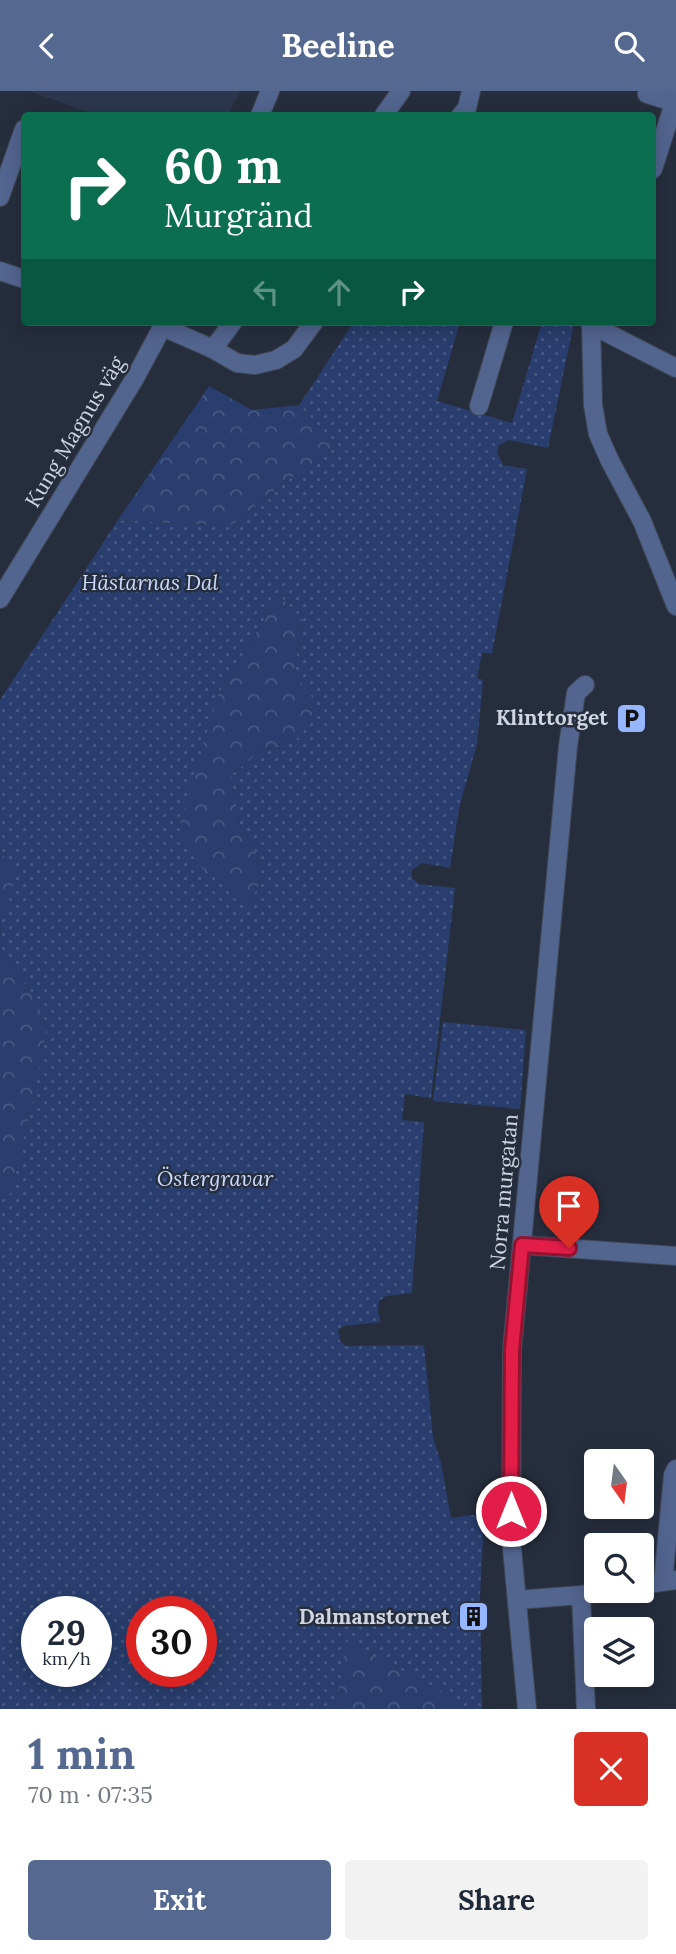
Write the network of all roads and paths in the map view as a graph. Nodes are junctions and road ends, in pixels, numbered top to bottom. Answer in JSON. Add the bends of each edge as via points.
{"nodes":[{"id":1,"x":270,"y":91,"type":"edge"},
{"id":2,"x":401,"y":91,"type":"edge"},
{"id":3,"x":647,"y":94,"type":"dead end"},
{"id":4,"x":675,"y":101,"type":"edge"},
{"id":5,"x":261,"y":112,"type":"edge"},
{"id":6,"x":386,"y":112,"type":"edge"},
{"id":7,"x":21,"y":138,"type":"edge"},
{"id":8,"x":656,"y":160,"type":"edge"},
{"id":9,"x":0,"y":197,"type":"edge"},
{"id":10,"x":0,"y":271,"type":"edge"},
{"id":11,"x":21,"y":278,"type":"edge"},
{"id":12,"x":163,"y":326,"type":"edge"},
{"id":13,"x":168,"y":326,"type":"edge"},
{"id":14,"x":230,"y":326,"type":"edge"},
{"id":15,"x":311,"y":326,"type":"edge"},
{"id":16,"x":503,"y":326,"type":"edge"},
{"id":17,"x":590,"y":326,"type":"edge"},
{"id":18,"x":596,"y":326,"type":"edge"},
{"id":19,"x":213,"y":349,"type":"junction"},
{"id":20,"x":676,"y":368,"type":"edge"},
{"id":21,"x":479,"y":406,"type":"dead end"},
{"id":22,"x":0,"y":599,"type":"edge"},
{"id":23,"x":676,"y":605,"type":"edge"},
{"id":24,"x":585,"y":685,"type":"dead end"},
{"id":25,"x":522,"y":1245,"type":"junction"},
{"id":26,"x":676,"y":1256,"type":"edge"},
{"id":27,"x":676,"y":1469,"type":"edge"},
{"id":28,"x":669,"y":1581,"type":"edge"},
{"id":29,"x":581,"y":1595,"type":"junction"},
{"id":30,"x":584,"y":1595,"type":"edge"},
{"id":31,"x":517,"y":1600,"type":"junction"},
{"id":32,"x":527,"y":1709,"type":"edge"},
{"id":33,"x":586,"y":1709,"type":"edge"}],
"edges":[{"from":1,"to":5,"type":"street"},
{"from":2,"to":6,"type":"street"},
{"from":3,"to":4,"type":"street"},
{"from":4,"to":8,"type":"street"},
{"from":7,"to":9,"type":"street"},
{"from":10,"to":11,"type":"street"},
{"from":12,"to":22,"type":"street","name":"Kung Magnus väg"},
{"from":13,"to":19,"type":"street"},
{"from":14,"to":19,"type":"street"},
{"from":15,"to":19,"type":"street","via":[[294,349],[255,365],[237,363]]},
{"from":16,"to":21,"type":"street"},
{"from":17,"to":23,"type":"street","via":[[598,434],[642,521]]},
{"from":18,"to":20,"type":"street"},
{"from":24,"to":25,"type":"street","name":"Norra murgatan","via":[[576,693],[568,746]]},
{"from":25,"to":26,"type":"street"},
{"from":25,"to":31,"type":"street","name":"Norra murgatan","via":[[512,1350],[511,1538]]},
{"from":27,"to":28,"type":"street"},
{"from":29,"to":30,"type":"street"},
{"from":29,"to":31,"type":"street"},
{"from":29,"to":33,"type":"street"},
{"from":31,"to":32,"type":"street","name":"Norra murgatan"}]}
